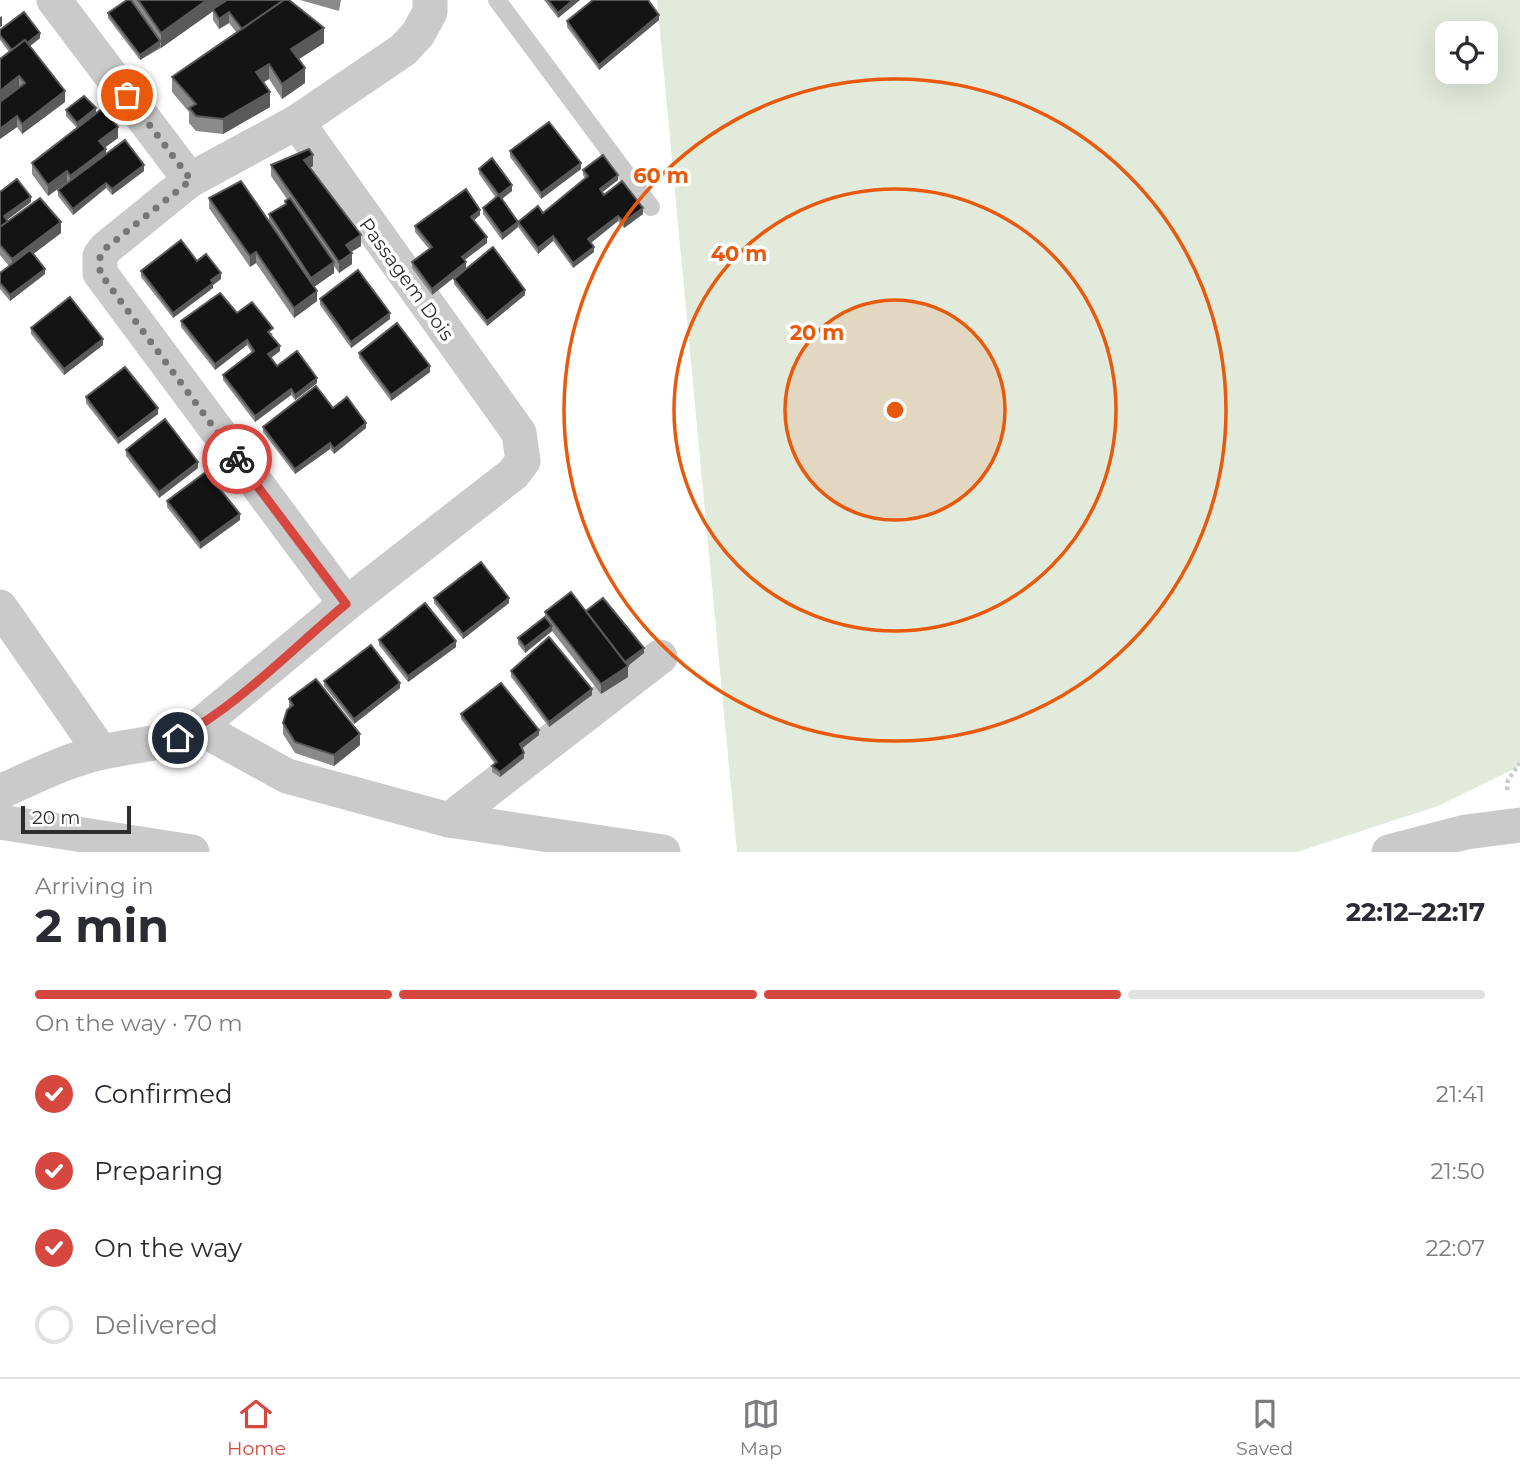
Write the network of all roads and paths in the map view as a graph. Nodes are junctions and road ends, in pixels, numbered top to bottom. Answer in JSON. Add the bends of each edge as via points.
{"nodes":[{"id":1,"x":430,"y":0,"type":"edge"},
{"id":2,"x":497,"y":0,"type":"edge"},
{"id":3,"x":62,"y":3,"type":"edge"},
{"id":4,"x":297,"y":122,"type":"junction"},
{"id":5,"x":191,"y":180,"type":"junction"},
{"id":6,"x":651,"y":206,"type":"dead end"},
{"id":7,"x":346,"y":604,"type":"junction"},
{"id":8,"x":0,"y":607,"type":"edge"},
{"id":9,"x":14,"y":650,"type":"edge"},
{"id":10,"x":660,"y":657,"type":"dead end"},
{"id":11,"x":198,"y":727,"type":"junction"},
{"id":12,"x":101,"y":752,"type":"junction"},
{"id":13,"x":0,"y":792,"type":"edge"},
{"id":14,"x":449,"y":820,"type":"junction"},
{"id":15,"x":0,"y":822,"type":"edge"},
{"id":16,"x":1520,"y":825,"type":"edge"},
{"id":17,"x":192,"y":852,"type":"edge"},
{"id":18,"x":663,"y":852,"type":"edge"},
{"id":19,"x":1389,"y":852,"type":"edge"}],
"edges":[{"from":1,"to":4,"type":"street","via":[[430,12],[418,34],[402,50]]},
{"from":2,"to":6,"type":"lane"},
{"from":3,"to":5,"type":"street"},
{"from":4,"to":5,"type":"street"},
{"from":4,"to":7,"type":"street","name":"Passagem Dois","via":[[519,433],[523,461],[513,474]]},
{"from":5,"to":7,"type":"street","via":[[106,248],[100,256],[100,273]]},
{"from":7,"to":11,"type":"street"},
{"from":8,"to":9,"type":"street"},
{"from":9,"to":12,"type":"street"},
{"from":10,"to":14,"type":"street"},
{"from":11,"to":12,"type":"street","via":[[156,744]]},
{"from":11,"to":14,"type":"street","via":[[287,776]]},
{"from":12,"to":13,"type":"street"},
{"from":14,"to":18,"type":"street"},
{"from":15,"to":17,"type":"street"},
{"from":16,"to":19,"type":"street","via":[[1466,832]]}]}
